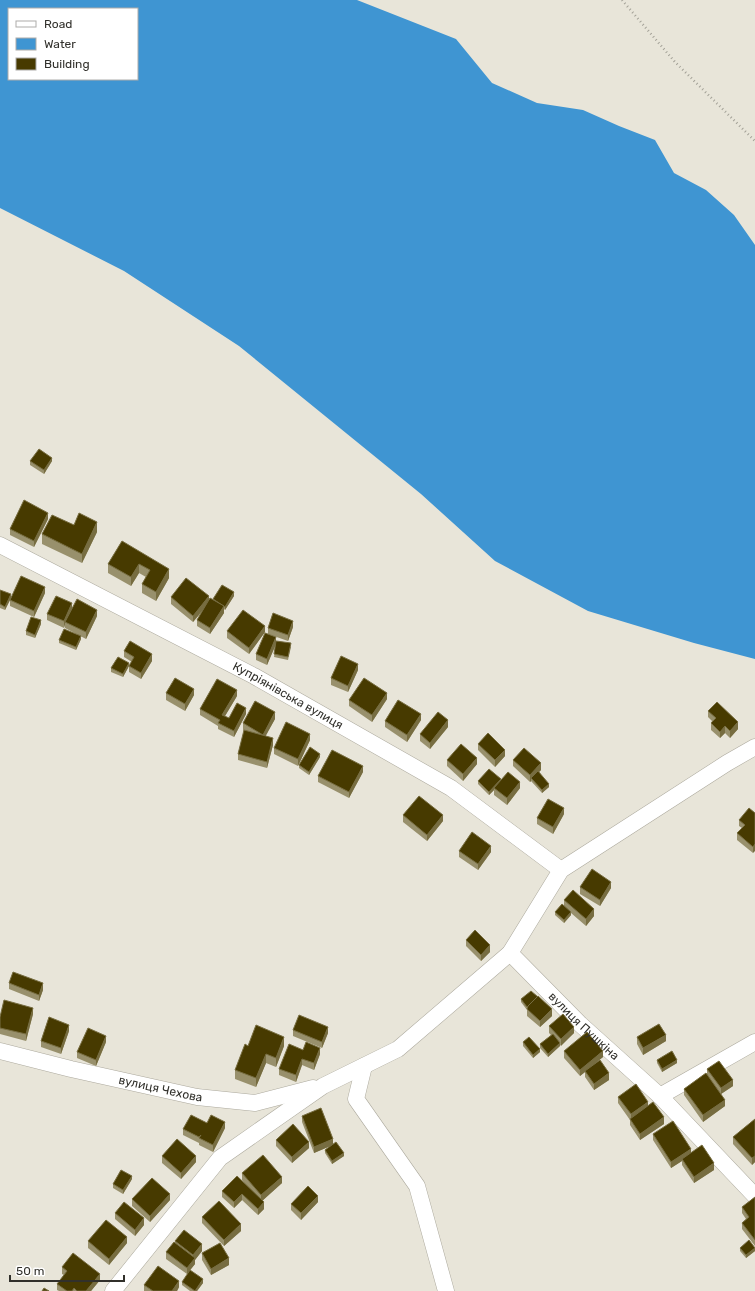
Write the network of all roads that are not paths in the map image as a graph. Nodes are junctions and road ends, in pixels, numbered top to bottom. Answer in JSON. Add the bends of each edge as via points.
{"nodes":[{"id":1,"x":0,"y":545,"type":"edge"},
{"id":2,"x":755,"y":747,"type":"edge"},
{"id":3,"x":561,"y":870,"type":"junction"},
{"id":4,"x":510,"y":953,"type":"junction"},
{"id":5,"x":755,"y":1042,"type":"edge"},
{"id":6,"x":0,"y":1051,"type":"edge"},
{"id":7,"x":364,"y":1066,"type":"junction"},
{"id":8,"x":323,"y":1086,"type":"junction"},
{"id":9,"x":660,"y":1096,"type":"junction"},
{"id":10,"x":755,"y":1196,"type":"edge"},
{"id":11,"x":112,"y":1291,"type":"edge"},
{"id":12,"x":446,"y":1291,"type":"edge"}],
"edges":[{"from":1,"to":3,"type":"street","name":"Купріянівська вулиця","via":[[254,676],[444,784]]},
{"from":2,"to":3,"type":"street"},
{"from":3,"to":4,"type":"street"},
{"from":4,"to":7,"type":"street","via":[[398,1049]]},
{"from":4,"to":9,"type":"street","name":"вулиця Пушкіна","via":[[580,1024]]},
{"from":5,"to":9,"type":"street"},
{"from":6,"to":8,"type":"street","name":"вулиця Чехова","via":[[197,1097],[255,1103]]},
{"from":7,"to":8,"type":"street"},
{"from":7,"to":12,"type":"street","via":[[356,1099],[417,1186]]},
{"from":8,"to":11,"type":"street","via":[[220,1158]]},
{"from":9,"to":10,"type":"street","name":"вулиця Пушкіна"}]}
